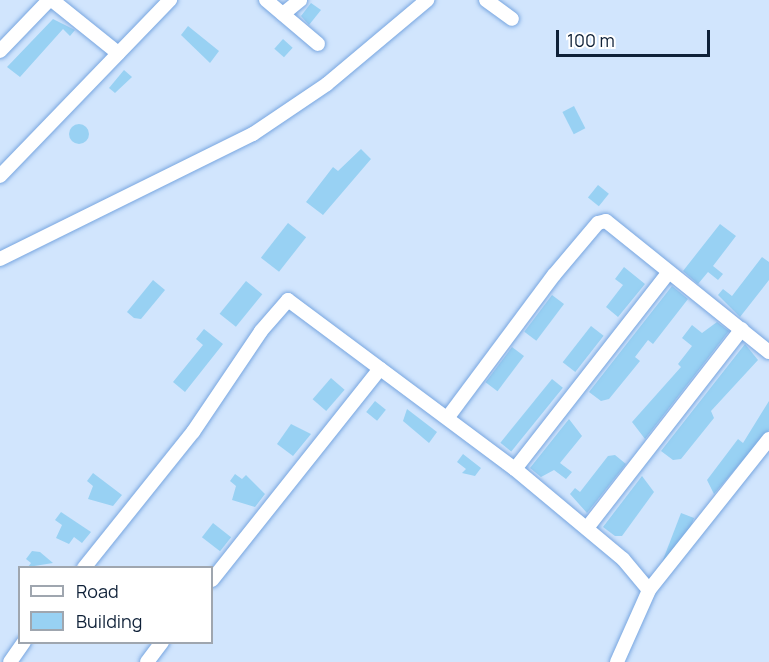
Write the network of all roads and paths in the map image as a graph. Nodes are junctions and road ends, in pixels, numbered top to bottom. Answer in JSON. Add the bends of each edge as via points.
{"nodes":[{"id":1,"x":50,"y":0,"type":"edge"},
{"id":2,"x":170,"y":0,"type":"edge"},
{"id":3,"x":266,"y":0,"type":"edge"},
{"id":4,"x":300,"y":0,"type":"edge"},
{"id":5,"x":427,"y":0,"type":"edge"},
{"id":6,"x":486,"y":0,"type":"edge"},
{"id":7,"x":283,"y":14,"type":"junction"},
{"id":8,"x":512,"y":19,"type":"dead end"},
{"id":9,"x":318,"y":44,"type":"dead end"},
{"id":10,"x":0,"y":51,"type":"edge"},
{"id":11,"x":118,"y":53,"type":"junction"},
{"id":12,"x":0,"y":176,"type":"edge"},
{"id":13,"x":0,"y":259,"type":"edge"},
{"id":14,"x":668,"y":273,"type":"junction"},
{"id":15,"x":742,"y":329,"type":"junction"},
{"id":16,"x":769,"y":352,"type":"edge"},
{"id":17,"x":380,"y":369,"type":"junction"},
{"id":18,"x":448,"y":417,"type":"junction"},
{"id":19,"x":769,"y":439,"type":"edge"},
{"id":20,"x":515,"y":469,"type":"junction"},
{"id":21,"x":587,"y":528,"type":"junction"},
{"id":22,"x":85,"y":566,"type":"edge"},
{"id":23,"x":213,"y":579,"type":"edge"},
{"id":24,"x":649,"y":590,"type":"junction"},
{"id":25,"x":23,"y":644,"type":"edge"},
{"id":26,"x":160,"y":644,"type":"edge"},
{"id":27,"x":10,"y":662,"type":"edge"},
{"id":28,"x":147,"y":662,"type":"edge"},
{"id":29,"x":617,"y":662,"type":"edge"}],
"edges":[{"from":1,"to":10,"type":"street"},
{"from":1,"to":11,"type":"street"},
{"from":2,"to":11,"type":"street"},
{"from":3,"to":7,"type":"street"},
{"from":4,"to":7,"type":"street"},
{"from":5,"to":13,"type":"street","via":[[327,84],[253,134]]},
{"from":6,"to":8,"type":"street"},
{"from":7,"to":9,"type":"street"},
{"from":11,"to":12,"type":"street"},
{"from":14,"to":15,"type":"street"},
{"from":14,"to":18,"type":"street","via":[[606,221],[598,223]]},
{"from":14,"to":20,"type":"street"},
{"from":15,"to":16,"type":"street"},
{"from":15,"to":21,"type":"street"},
{"from":17,"to":18,"type":"street"},
{"from":17,"to":22,"type":"street","via":[[288,300],[193,432]]},
{"from":17,"to":23,"type":"street"},
{"from":18,"to":20,"type":"street"},
{"from":19,"to":24,"type":"street"},
{"from":20,"to":21,"type":"street"},
{"from":21,"to":24,"type":"street"},
{"from":24,"to":29,"type":"street"},
{"from":25,"to":27,"type":"street"},
{"from":26,"to":28,"type":"street"}]}
